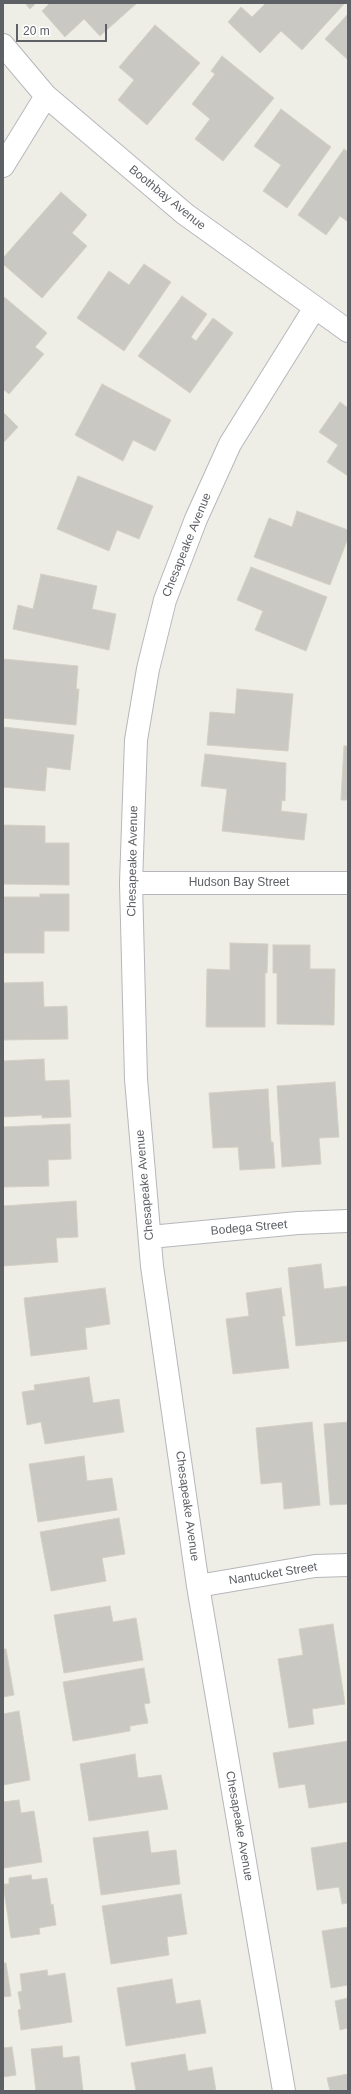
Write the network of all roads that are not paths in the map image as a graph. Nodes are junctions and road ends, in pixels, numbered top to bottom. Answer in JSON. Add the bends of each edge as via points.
{"nodes":[{"id":1,"x":3,"y":45,"type":"edge"},
{"id":2,"x":46,"y":96,"type":"junction"},
{"id":3,"x":3,"y":166,"type":"edge"},
{"id":4,"x":314,"y":309,"type":"junction"},
{"id":5,"x":348,"y":332,"type":"edge"},
{"id":6,"x":131,"y":883,"type":"junction"},
{"id":7,"x":348,"y":883,"type":"edge"},
{"id":8,"x":348,"y":1221,"type":"edge"},
{"id":9,"x":150,"y":1237,"type":"junction"},
{"id":10,"x":348,"y":1565,"type":"edge"},
{"id":11,"x":198,"y":1586,"type":"junction"},
{"id":12,"x":284,"y":2091,"type":"edge"}],
"edges":[{"from":1,"to":2,"type":"street","name":"Boothbay Avenue"},
{"from":2,"to":3,"type":"street"},
{"from":2,"to":4,"type":"street","name":"Boothbay Avenue","via":[[185,214]]},
{"from":4,"to":5,"type":"street","name":"Boothbay Avenue"},
{"from":4,"to":6,"type":"street","name":"Chesapeake Avenue","via":[[230,444],[196,519],[165,600],[148,669],[136,740]]},
{"from":6,"to":7,"type":"street","name":"Hudson Bay Street"},
{"from":6,"to":9,"type":"street","name":"Chesapeake Avenue","via":[[136,1079]]},
{"from":8,"to":9,"type":"street","name":"Bodega Street","via":[[298,1223]]},
{"from":9,"to":11,"type":"street","name":"Chesapeake Avenue"},
{"from":10,"to":11,"type":"street","name":"Nantucket Street","via":[[315,1566]]},
{"from":11,"to":12,"type":"street","name":"Chesapeake Avenue"}]}
